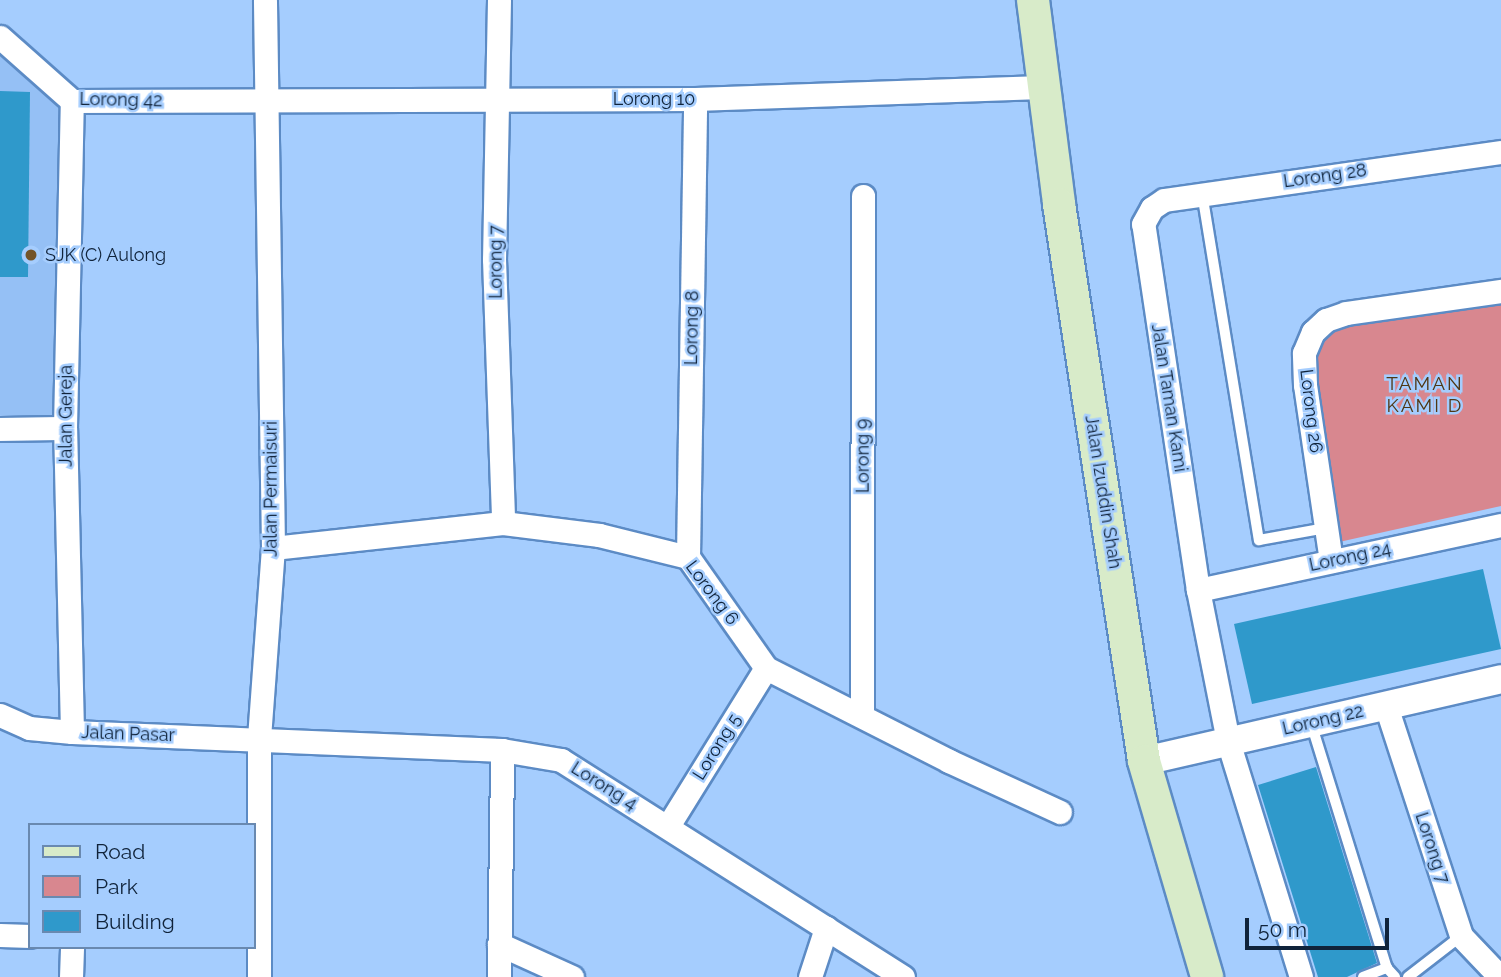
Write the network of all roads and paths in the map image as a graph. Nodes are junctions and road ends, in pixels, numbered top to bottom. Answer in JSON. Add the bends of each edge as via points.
{"nodes":[{"id":1,"x":265,"y":0,"type":"edge"},
{"id":2,"x":499,"y":0,"type":"edge"},
{"id":3,"x":1033,"y":0,"type":"edge"},
{"id":4,"x":0,"y":37,"type":"edge"},
{"id":5,"x":1042,"y":87,"type":"junction"},
{"id":6,"x":695,"y":99,"type":"junction"},
{"id":7,"x":72,"y":100,"type":"junction"},
{"id":8,"x":266,"y":100,"type":"junction"},
{"id":9,"x":499,"y":100,"type":"junction"},
{"id":10,"x":1501,"y":152,"type":"edge"},
{"id":11,"x":1202,"y":193,"type":"junction"},
{"id":12,"x":863,"y":196,"type":"dead end"},
{"id":13,"x":1152,"y":208,"type":"joint"},
{"id":14,"x":1501,"y":291,"type":"edge"},
{"id":15,"x":65,"y":428,"type":"junction"},
{"id":16,"x":0,"y":429,"type":"edge"},
{"id":17,"x":503,"y":523,"type":"junction"},
{"id":18,"x":1501,"y":525,"type":"edge"},
{"id":19,"x":1326,"y":528,"type":"junction"},
{"id":20,"x":273,"y":548,"type":"junction"},
{"id":21,"x":688,"y":557,"type":"junction"},
{"id":22,"x":1332,"y":561,"type":"junction"},
{"id":23,"x":1198,"y":590,"type":"junction"},
{"id":24,"x":766,"y":668,"type":"junction"},
{"id":25,"x":1501,"y":679,"type":"edge"},
{"id":26,"x":1386,"y":706,"type":"junction"},
{"id":27,"x":0,"y":715,"type":"edge"},
{"id":28,"x":862,"y":715,"type":"junction"},
{"id":29,"x":1311,"y":723,"type":"junction"},
{"id":30,"x":72,"y":732,"type":"junction"},
{"id":31,"x":258,"y":738,"type":"junction"},
{"id":32,"x":1228,"y":741,"type":"junction"},
{"id":33,"x":502,"y":750,"type":"junction"},
{"id":34,"x":1144,"y":761,"type":"junction"},
{"id":35,"x":1060,"y":812,"type":"dead end"},
{"id":36,"x":668,"y":826,"type":"junction"},
{"id":37,"x":826,"y":928,"type":"junction"},
{"id":38,"x":0,"y":935,"type":"edge"},
{"id":39,"x":28,"y":936,"type":"edge"},
{"id":40,"x":1461,"y":936,"type":"junction"},
{"id":41,"x":256,"y":938,"type":"edge"},
{"id":42,"x":499,"y":944,"type":"junction"},
{"id":43,"x":72,"y":949,"type":"edge"},
{"id":44,"x":1391,"y":973,"type":"edge"},
{"id":45,"x":71,"y":977,"type":"edge"},
{"id":46,"x":259,"y":977,"type":"edge"},
{"id":47,"x":499,"y":977,"type":"edge"},
{"id":48,"x":572,"y":977,"type":"edge"},
{"id":49,"x":810,"y":977,"type":"edge"},
{"id":50,"x":903,"y":977,"type":"edge"},
{"id":51,"x":1207,"y":977,"type":"edge"},
{"id":52,"x":1301,"y":977,"type":"edge"},
{"id":53,"x":1363,"y":977,"type":"edge"},
{"id":54,"x":1408,"y":977,"type":"edge"},
{"id":55,"x":1500,"y":977,"type":"edge"}],
"edges":[{"from":1,"to":8,"type":"street","name":"Jalan Permaisuri"},
{"from":2,"to":9,"type":"street","name":"Lorong 7"},
{"from":3,"to":5,"type":"main road","name":"Jalan Izuddin Shah"},
{"from":4,"to":7,"type":"street","name":"Lorong 42"},
{"from":5,"to":6,"type":"street","name":"Lorong 10"},
{"from":5,"to":34,"type":"main road","name":"Jalan Izuddin Shah"},
{"from":6,"to":9,"type":"street","name":"Lorong 10"},
{"from":6,"to":21,"type":"street","name":"Lorong 8"},
{"from":7,"to":8,"type":"street","name":"Lorong 42"},
{"from":7,"to":15,"type":"street","name":"Jalan Gereja"},
{"from":8,"to":9,"type":"street","name":"Lorong 10"},
{"from":8,"to":20,"type":"street","name":"Jalan Permaisuri"},
{"from":9,"to":17,"type":"street","name":"Lorong 7","via":[[494,259]]},
{"from":10,"to":11,"type":"street","name":"Lorong 28"},
{"from":11,"to":13,"type":"street","name":"Lorong 28","via":[[1164,200]]},
{"from":11,"to":19,"type":"lane","via":[[1259,540]]},
{"from":12,"to":28,"type":"street","name":"Lorong 9"},
{"from":13,"to":23,"type":"street","name":"Jalan Taman Kami","via":[[1143,224]]},
{"from":14,"to":19,"type":"street","name":"Lorong 26","via":[[1346,313],[1325,320],[1313,332],[1304,353],[1305,385]]},
{"from":15,"to":16,"type":"street"},
{"from":15,"to":30,"type":"street","name":"Jalan Gereja"},
{"from":17,"to":20,"type":"street","name":"Lorong 6"},
{"from":17,"to":21,"type":"street","name":"Lorong 6","via":[[599,535]]},
{"from":18,"to":22,"type":"street","name":"Lorong 24"},
{"from":19,"to":22,"type":"street","name":"Lorong 26"},
{"from":20,"to":31,"type":"street","name":"Jalan Permaisuri"},
{"from":21,"to":24,"type":"street","name":"Lorong 6"},
{"from":22,"to":23,"type":"street","name":"Lorong 24"},
{"from":23,"to":32,"type":"street"},
{"from":24,"to":28,"type":"street","name":"Lorong 6"},
{"from":24,"to":36,"type":"street","name":"Lorong 5"},
{"from":25,"to":26,"type":"street","name":"Lorong 22"},
{"from":26,"to":29,"type":"street","name":"Lorong 22"},
{"from":26,"to":40,"type":"street","name":"Lorong 7"},
{"from":27,"to":30,"type":"street","name":"Jalan Pasar","via":[[29,728]]},
{"from":28,"to":35,"type":"street","name":"Lorong 6"},
{"from":29,"to":32,"type":"street","name":"Lorong 22"},
{"from":29,"to":44,"type":"lane"},
{"from":30,"to":31,"type":"street","name":"Jalan Pasar"},
{"from":31,"to":33,"type":"street","name":"Lorong 4"},
{"from":31,"to":41,"type":"street","name":"Jalan Permaisuri"},
{"from":32,"to":34,"type":"street","name":"Lorong 22"},
{"from":32,"to":52,"type":"street"},
{"from":33,"to":36,"type":"street","name":"Lorong 4","via":[[538,754],[575,766]]},
{"from":33,"to":42,"type":"street"},
{"from":34,"to":51,"type":"main road","name":"Jalan Izuddin Shah"},
{"from":36,"to":37,"type":"street","name":"Lorong 4"},
{"from":37,"to":49,"type":"street"},
{"from":37,"to":50,"type":"street","name":"Lorong 4"},
{"from":38,"to":39,"type":"street"},
{"from":40,"to":54,"type":"lane"},
{"from":40,"to":55,"type":"street","name":"Lorong 7"},
{"from":41,"to":46,"type":"street","name":"Jalan Permaisuri"},
{"from":42,"to":47,"type":"street"},
{"from":42,"to":48,"type":"street"},
{"from":43,"to":45,"type":"street"},
{"from":44,"to":53,"type":"lane"}]}
